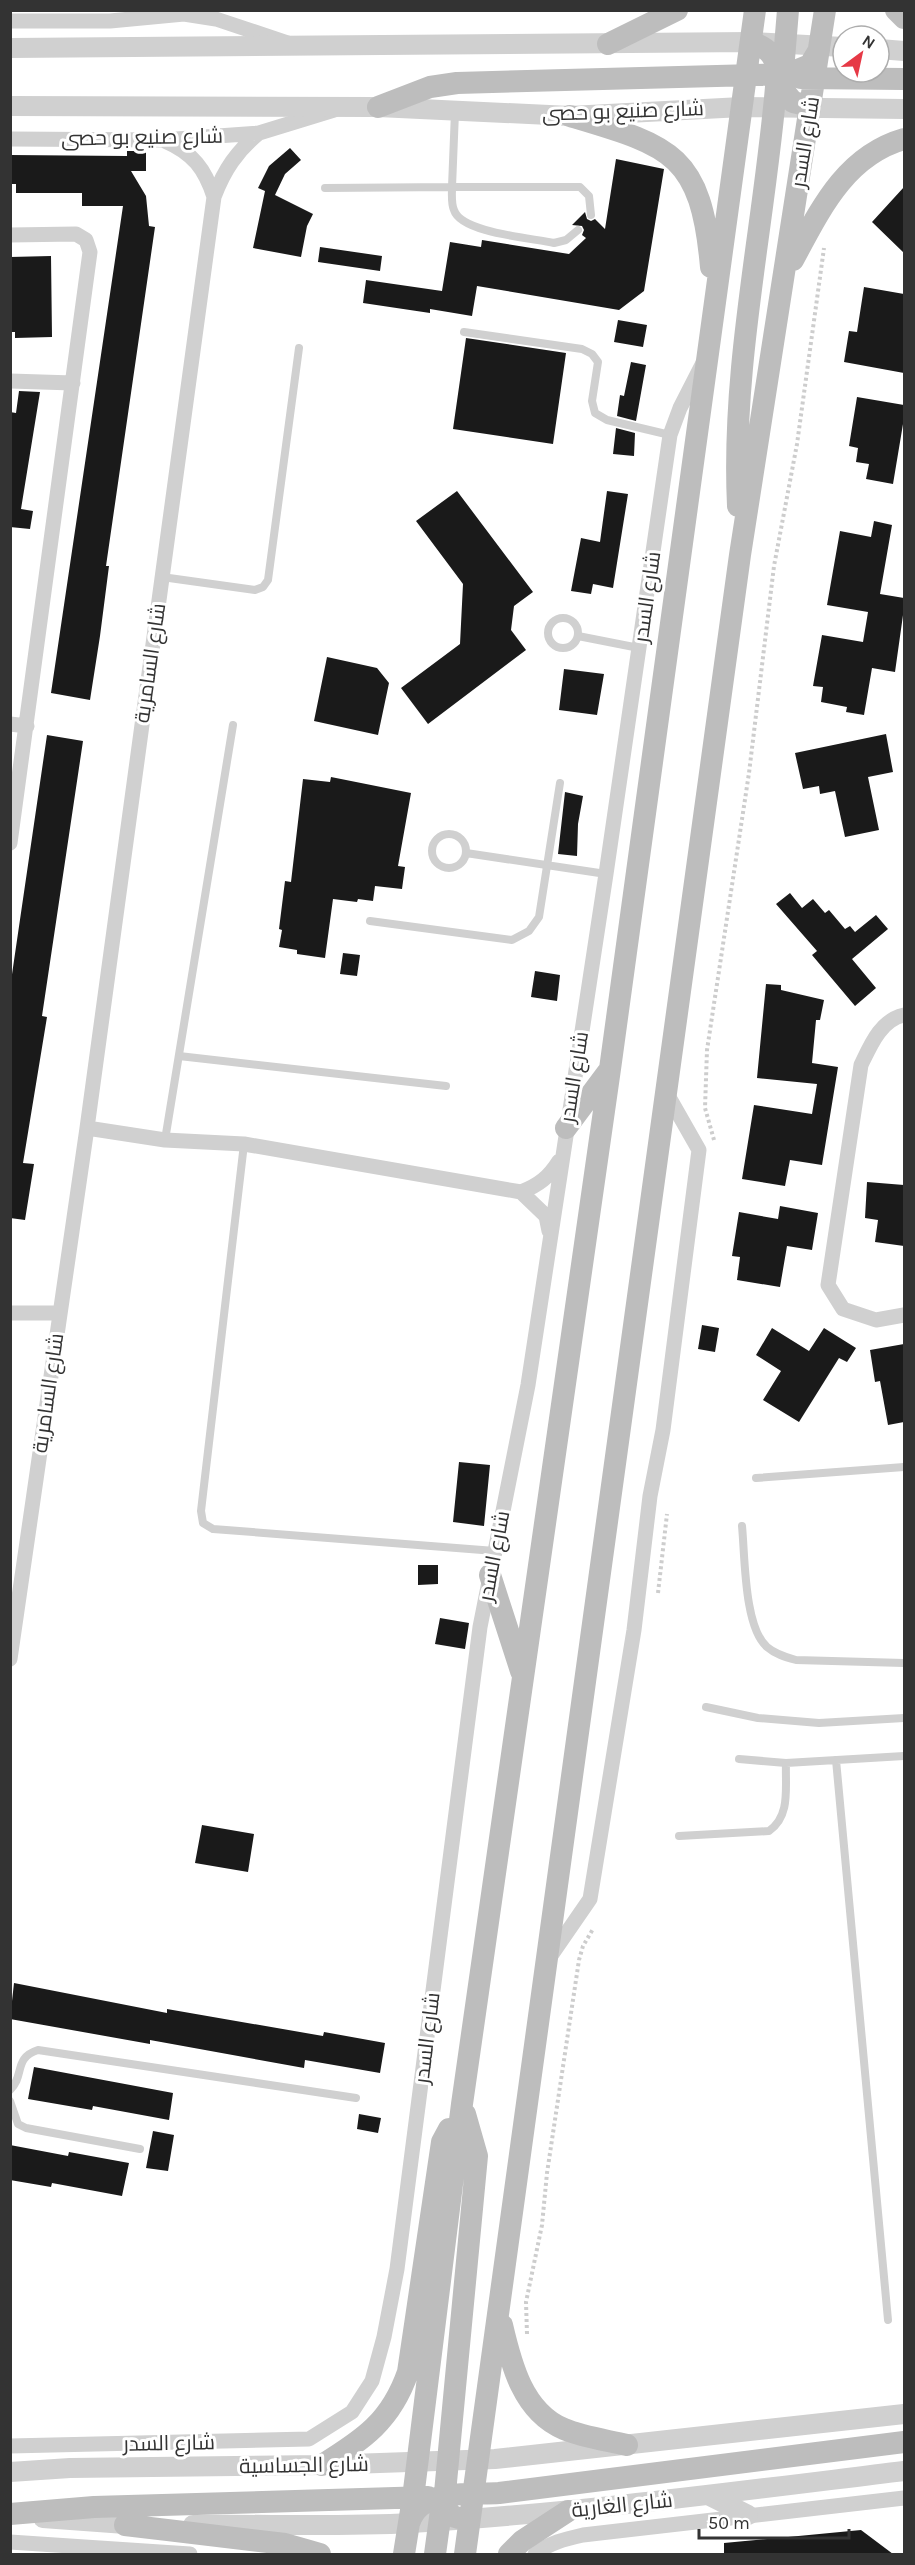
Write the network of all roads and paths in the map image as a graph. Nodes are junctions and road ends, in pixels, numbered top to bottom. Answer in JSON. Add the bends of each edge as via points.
{"nodes":[{"id":1,"x":26,"y":10,"type":"edge"},
{"id":2,"x":96,"y":10,"type":"edge"},
{"id":3,"x":677,"y":10,"type":"edge"},
{"id":4,"x":755,"y":10,"type":"edge"},
{"id":5,"x":788,"y":10,"type":"edge"},
{"id":6,"x":825,"y":10,"type":"edge"},
{"id":7,"x":896,"y":10,"type":"edge"},
{"id":8,"x":904,"y":18,"type":"edge"},
{"id":9,"x":12,"y":21,"type":"edge"},
{"id":10,"x":110,"y":21,"type":"junction"},
{"id":11,"x":751,"y":42,"type":"junction"},
{"id":12,"x":608,"y":44,"type":"junction"},
{"id":13,"x":785,"y":44,"type":"junction"},
{"id":14,"x":299,"y":46,"type":"junction"},
{"id":15,"x":820,"y":46,"type":"junction"},
{"id":16,"x":831,"y":46,"type":"edge"},
{"id":17,"x":10,"y":48,"type":"edge"},
{"id":18,"x":746,"y":75,"type":"junction"},
{"id":19,"x":779,"y":77,"type":"junction"},
{"id":20,"x":815,"y":78,"type":"junction"},
{"id":21,"x":904,"y":79,"type":"edge"},
{"id":22,"x":10,"y":106,"type":"edge"},
{"id":23,"x":775,"y":106,"type":"junction"},
{"id":24,"x":810,"y":106,"type":"junction"},
{"id":25,"x":378,"y":107,"type":"junction"},
{"id":26,"x":742,"y":107,"type":"junction"},
{"id":27,"x":341,"y":108,"type":"junction"},
{"id":28,"x":904,"y":109,"type":"edge"},
{"id":29,"x":455,"y":111,"type":"junction"},
{"id":30,"x":570,"y":116,"type":"junction"},
{"id":31,"x":260,"y":134,"type":"junction"},
{"id":32,"x":10,"y":139,"type":"edge"},
{"id":33,"x":904,"y":139,"type":"edge"},
{"id":34,"x":162,"y":140,"type":"junction"},
{"id":35,"x":452,"y":187,"type":"junction"},
{"id":36,"x":325,"y":188,"type":"dead end"},
{"id":37,"x":214,"y":197,"type":"junction"},
{"id":38,"x":591,"y":215,"type":"dead end"},
{"id":39,"x":578,"y":230,"type":"dead end"},
{"id":40,"x":10,"y":235,"type":"edge"},
{"id":41,"x":824,"y":245,"type":"dead end"},
{"id":42,"x":785,"y":275,"type":"junction"},
{"id":43,"x":714,"y":307,"type":"junction"},
{"id":44,"x":464,"y":332,"type":"dead end"},
{"id":45,"x":299,"y":348,"type":"dead end"},
{"id":46,"x":706,"y":358,"type":"junction"},
{"id":47,"x":10,"y":381,"type":"edge"},
{"id":48,"x":73,"y":383,"type":"junction"},
{"id":49,"x":670,"y":435,"type":"junction"},
{"id":50,"x":740,"y":555,"type":"junction"},
{"id":51,"x":162,"y":577,"type":"junction"},
{"id":52,"x":578,"y":636,"type":"dead end"},
{"id":53,"x":639,"y":648,"type":"junction"},
{"id":54,"x":10,"y":724,"type":"edge"},
{"id":55,"x":232,"y":725,"type":"dead end"},
{"id":56,"x":27,"y":726,"type":"junction"},
{"id":57,"x":560,"y":783,"type":"dead end"},
{"id":58,"x":10,"y":843,"type":"edge"},
{"id":59,"x":466,"y":853,"type":"junction"},
{"id":60,"x":548,"y":867,"type":"junction"},
{"id":61,"x":606,"y":874,"type":"junction"},
{"id":62,"x":370,"y":921,"type":"dead end"},
{"id":63,"x":904,"y":1015,"type":"edge"},
{"id":64,"x":178,"y":1056,"type":"junction"},
{"id":65,"x":610,"y":1069,"type":"junction"},
{"id":66,"x":446,"y":1086,"type":"dead end"},
{"id":67,"x":666,"y":1092,"type":"junction"},
{"id":68,"x":87,"y":1128,"type":"junction"},
{"id":69,"x":566,"y":1128,"type":"junction"},
{"id":70,"x":165,"y":1140,"type":"junction"},
{"id":71,"x":244,"y":1144,"type":"junction"},
{"id":72,"x":714,"y":1146,"type":"dead end"},
{"id":73,"x":561,"y":1158,"type":"junction"},
{"id":74,"x":521,"y":1192,"type":"junction"},
{"id":75,"x":549,"y":1233,"type":"junction"},
{"id":76,"x":10,"y":1313,"type":"edge"},
{"id":77,"x":60,"y":1313,"type":"junction"},
{"id":78,"x":904,"y":1315,"type":"edge"},
{"id":79,"x":904,"y":1467,"type":"edge"},
{"id":80,"x":756,"y":1478,"type":"dead end"},
{"id":81,"x":742,"y":1526,"type":"dead end"},
{"id":82,"x":495,"y":1551,"type":"junction"},
{"id":83,"x":490,"y":1575,"type":"junction"},
{"id":84,"x":10,"y":1659,"type":"edge"},
{"id":85,"x":904,"y":1664,"type":"edge"},
{"id":86,"x":523,"y":1677,"type":"junction"},
{"id":87,"x":706,"y":1707,"type":"dead end"},
{"id":88,"x":904,"y":1718,"type":"edge"},
{"id":89,"x":904,"y":1756,"type":"edge"},
{"id":90,"x":739,"y":1759,"type":"dead end"},
{"id":91,"x":836,"y":1760,"type":"junction"},
{"id":92,"x":786,"y":1763,"type":"junction"},
{"id":93,"x":679,"y":1836,"type":"dead end"},
{"id":94,"x":598,"y":1919,"type":"dead end"},
{"id":95,"x":547,"y":1962,"type":"junction"},
{"id":96,"x":10,"y":2090,"type":"edge"},
{"id":97,"x":356,"y":2098,"type":"dead end"},
{"id":98,"x":10,"y":2101,"type":"edge"},
{"id":99,"x":462,"y":2104,"type":"junction"},
{"id":100,"x":140,"y":2149,"type":"dead end"},
{"id":101,"x":499,"y":2313,"type":"junction"},
{"id":102,"x":888,"y":2320,"type":"dead end"},
{"id":103,"x":529,"y":2345,"type":"dead end"},
{"id":104,"x":904,"y":2414,"type":"edge"},
{"id":105,"x":904,"y":2442,"type":"edge"},
{"id":106,"x":627,"y":2445,"type":"junction"},
{"id":107,"x":10,"y":2446,"type":"edge"},
{"id":108,"x":10,"y":2460,"type":"edge"},
{"id":109,"x":478,"y":2460,"type":"junction"},
{"id":110,"x":448,"y":2461,"type":"junction"},
{"id":111,"x":417,"y":2462,"type":"junction"},
{"id":112,"x":322,"y":2465,"type":"junction"},
{"id":113,"x":904,"y":2471,"type":"edge"},
{"id":114,"x":19,"y":2472,"type":"edge"},
{"id":115,"x":473,"y":2495,"type":"junction"},
{"id":116,"x":708,"y":2495,"type":"junction"},
{"id":117,"x":444,"y":2496,"type":"junction"},
{"id":118,"x":413,"y":2498,"type":"junction"},
{"id":119,"x":904,"y":2498,"type":"edge"},
{"id":120,"x":568,"y":2511,"type":"junction"},
{"id":121,"x":10,"y":2515,"type":"edge"},
{"id":122,"x":748,"y":2515,"type":"junction"},
{"id":123,"x":469,"y":2519,"type":"junction"},
{"id":124,"x":440,"y":2521,"type":"junction"},
{"id":125,"x":410,"y":2523,"type":"junction"},
{"id":126,"x":125,"y":2525,"type":"junction"},
{"id":127,"x":10,"y":2542,"type":"edge"},
{"id":128,"x":156,"y":2553,"type":"edge"},
{"id":129,"x":190,"y":2554,"type":"edge"},
{"id":130,"x":320,"y":2554,"type":"edge"},
{"id":131,"x":404,"y":2554,"type":"edge"},
{"id":132,"x":435,"y":2554,"type":"edge"},
{"id":133,"x":465,"y":2554,"type":"edge"},
{"id":134,"x":509,"y":2554,"type":"edge"},
{"id":135,"x":535,"y":2554,"type":"edge"}],
"edges":[{"from":1,"to":9,"type":"street"},
{"from":2,"to":10,"type":"street"},
{"from":3,"to":12,"type":"main road"},
{"from":4,"to":11,"type":"main road","name":"شارع السدر"},
{"from":5,"to":13,"type":"main road"},
{"from":6,"to":15,"type":"main road","name":"شارع السدر"},
{"from":7,"to":8,"type":"main road"},
{"from":9,"to":10,"type":"street"},
{"from":10,"to":14,"type":"street","via":[[198,15]]},
{"from":11,"to":12,"type":"street"},
{"from":11,"to":13,"type":"street"},
{"from":11,"to":18,"type":"main road","name":"شارع السدر"},
{"from":11,"to":19,"type":"main road","via":[[771,53]]},
{"from":12,"to":14,"type":"street"},
{"from":13,"to":15,"type":"street"},
{"from":13,"to":19,"type":"main road"},
{"from":14,"to":17,"type":"street"},
{"from":15,"to":16,"type":"street"},
{"from":15,"to":19,"type":"main road","via":[[810,65]]},
{"from":15,"to":20,"type":"main road","name":"شارع السدر"},
{"from":18,"to":19,"type":"main road"},
{"from":18,"to":25,"type":"main road","via":[[457,83],[430,87]]},
{"from":18,"to":26,"type":"main road","name":"شارع السدر"},
{"from":19,"to":20,"type":"main road"},
{"from":19,"to":23,"type":"main road"},
{"from":19,"to":24,"type":"main road","via":[[789,99]]},
{"from":19,"to":26,"type":"main road","via":[[755,86]]},
{"from":20,"to":21,"type":"main road"},
{"from":20,"to":24,"type":"main road","name":"شارع السدر"},
{"from":22,"to":27,"type":"street","name":"شارع صنيع بو حصى"},
{"from":23,"to":24,"type":"street","name":"شارع صنيع بو حصى"},
{"from":23,"to":26,"type":"street","name":"شارع صنيع بو حصى"},
{"from":23,"to":50,"type":"main road","via":[[738,391]]},
{"from":24,"to":28,"type":"street","name":"شارع صنيع بو حصى"},
{"from":24,"to":42,"type":"main road","name":"شارع السدر"},
{"from":25,"to":27,"type":"street","name":"شارع صنيع بو حصى"},
{"from":25,"to":29,"type":"street","name":"شارع صنيع بو حصى"},
{"from":26,"to":30,"type":"street","name":"شارع صنيع بو حصى"},
{"from":26,"to":43,"type":"main road","name":"شارع السدر"},
{"from":27,"to":31,"type":"street","name":"شارع صنيع بو حصى"},
{"from":29,"to":30,"type":"street","name":"شارع صنيع بو حصى"},
{"from":29,"to":35,"type":"lane"},
{"from":30,"to":43,"type":"main road","via":[[638,136],[685,171],[705,216]]},
{"from":31,"to":34,"type":"street","name":"شارع صنيع بو حصى"},
{"from":31,"to":37,"type":"street","name":"شارع السامرية","via":[[230,162]]},
{"from":32,"to":34,"type":"street","name":"شارع صنيع بو حصى"},
{"from":33,"to":42,"type":"main road","via":[[877,150],[846,174],[818,213]]},
{"from":34,"to":37,"type":"street","name":"شارع السامرية","via":[[197,160]]},
{"from":35,"to":36,"type":"lane"},
{"from":35,"to":38,"type":"lane","via":[[580,187],[589,196]]},
{"from":35,"to":39,"type":"lane","via":[[454,210],[461,221],[476,228],[554,243],[566,240]]},
{"from":37,"to":51,"type":"street","name":"شارع السامرية"},
{"from":40,"to":48,"type":"street","via":[[76,234],[86,240],[90,252]]},
{"from":41,"to":72,"type":"path","via":[[774,566],[749,773],[707,1050],[705,1108]]},
{"from":42,"to":50,"type":"main road","name":"شارع السدر"},
{"from":43,"to":46,"type":"main road","name":"شارع السدر"},
{"from":44,"to":49,"type":"lane","via":[[582,349],[592,354],[598,362],[592,401],[595,413],[606,420]]},
{"from":45,"to":51,"type":"lane","via":[[263,587],[255,590]]},
{"from":46,"to":49,"type":"street","name":"شارع السدر"},
{"from":46,"to":65,"type":"main road","name":"شارع السدر"},
{"from":47,"to":48,"type":"street"},
{"from":48,"to":56,"type":"street"},
{"from":49,"to":53,"type":"street","name":"شارع السدر"},
{"from":50,"to":67,"type":"main road","name":"شارع السدر"},
{"from":51,"to":68,"type":"street","name":"شارع السامرية"},
{"from":52,"to":53,"type":"lane"},
{"from":53,"to":61,"type":"street","name":"شارع السدر"},
{"from":54,"to":56,"type":"street"},
{"from":55,"to":64,"type":"lane"},
{"from":56,"to":58,"type":"street"},
{"from":57,"to":60,"type":"lane"},
{"from":59,"to":59,"type":"lane","via":[[463,841],[453,834],[437,838],[432,849],[434,860],[450,868],[460,863]]},
{"from":59,"to":60,"type":"lane"},
{"from":60,"to":61,"type":"lane"},
{"from":60,"to":62,"type":"lane","via":[[539,917],[529,931],[512,940]]},
{"from":61,"to":69,"type":"street","name":"شارع السدر"},
{"from":63,"to":78,"type":"street","via":[[894,1018],[874,1038],[861,1065],[828,1286],[843,1309],[876,1320]]},
{"from":64,"to":66,"type":"lane"},
{"from":64,"to":70,"type":"lane"},
{"from":65,"to":69,"type":"main road"},
{"from":65,"to":86,"type":"main road","name":"شارع السدر"},
{"from":67,"to":95,"type":"main road","name":"شارع السدر"},
{"from":67,"to":95,"type":"street","name":"شارع السدر","via":[[699,1150],[663,1430],[590,1899]]},
{"from":68,"to":70,"type":"street"},
{"from":68,"to":77,"type":"street","name":"شارع السامرية"},
{"from":69,"to":73,"type":"street","name":"شارع السدر"},
{"from":70,"to":71,"type":"street"},
{"from":71,"to":74,"type":"street"},
{"from":71,"to":82,"type":"lane","via":[[201,1511],[203,1522],[213,1529]]},
{"from":73,"to":74,"type":"street","via":[[549,1177]]},
{"from":73,"to":75,"type":"street","name":"شارع السدر"},
{"from":74,"to":75,"type":"street","via":[[546,1216]]},
{"from":75,"to":82,"type":"street","name":"شارع السدر","via":[[528,1386]]},
{"from":76,"to":77,"type":"street"},
{"from":77,"to":84,"type":"street","name":"شارع السامرية"},
{"from":79,"to":80,"type":"lane"},
{"from":81,"to":85,"type":"lane","via":[[751,1618],[756,1634],[766,1646],[796,1660]]},
{"from":82,"to":83,"type":"street","name":"شارع السدر"},
{"from":83,"to":86,"type":"main road"},
{"from":83,"to":107,"type":"street","name":"شارع السدر","via":[[397,2269],[372,2381],[352,2412],[309,2439]]},
{"from":86,"to":99,"type":"main road","name":"شارع السدر"},
{"from":87,"to":88,"type":"lane","via":[[758,1718],[819,1723]]},
{"from":89,"to":91,"type":"lane"},
{"from":90,"to":92,"type":"lane"},
{"from":91,"to":92,"type":"lane"},
{"from":91,"to":102,"type":"lane"},
{"from":92,"to":93,"type":"lane","via":[[784,1814],[769,1831]]},
{"from":94,"to":103,"type":"path","via":[[579,1960],[542,2224],[526,2302]]},
{"from":95,"to":101,"type":"main road","name":"شارع السدر"},
{"from":96,"to":97,"type":"lane","via":[[16,2085],[22,2061],[38,2050]]},
{"from":98,"to":100,"type":"lane","via":[[18,2124],[26,2128]]},
{"from":99,"to":110,"type":"main road","via":[[477,2156]]},
{"from":99,"to":111,"type":"main road","name":"شارع السدر"},
{"from":99,"to":112,"type":"main road","via":[[442,2142],[408,2372],[400,2396],[370,2432]]},
{"from":101,"to":106,"type":"main road","via":[[518,2382],[537,2410],[563,2429]]},
{"from":101,"to":109,"type":"main road","name":"شارع السدر"},
{"from":104,"to":106,"type":"street"},
{"from":105,"to":115,"type":"main road"},
{"from":106,"to":109,"type":"street"},
{"from":108,"to":114,"type":"street"},
{"from":109,"to":110,"type":"street"},
{"from":109,"to":115,"type":"main road","name":"شارع السدر"},
{"from":109,"to":117,"type":"main road","via":[[464,2486]]},
{"from":110,"to":111,"type":"street"},
{"from":110,"to":117,"type":"main road"},
{"from":111,"to":112,"type":"street","name":"شارع الجساسية"},
{"from":111,"to":117,"type":"main road","via":[[438,2473]]},
{"from":111,"to":118,"type":"main road","name":"شارع السدر"},
{"from":112,"to":114,"type":"street","name":"شارع الجساسية"},
{"from":113,"to":116,"type":"street","name":"شارع الغارية"},
{"from":115,"to":117,"type":"main road"},
{"from":115,"to":123,"type":"main road","name":"شارع السدر"},
{"from":116,"to":120,"type":"street","name":"شارع الغارية"},
{"from":116,"to":122,"type":"street"},
{"from":117,"to":118,"type":"main road"},
{"from":117,"to":123,"type":"main road","via":[[451,2515]]},
{"from":117,"to":124,"type":"main road"},
{"from":117,"to":125,"type":"main road","via":[[420,2505]]},
{"from":118,"to":121,"type":"main road","via":[[94,2507]]},
{"from":118,"to":125,"type":"main road","name":"شارع السدر"},
{"from":119,"to":122,"type":"street"},
{"from":120,"to":123,"type":"street","name":"شارع الغارية"},
{"from":120,"to":134,"type":"main road","via":[[542,2526]]},
{"from":121,"to":126,"type":"street"},
{"from":122,"to":135,"type":"street","via":[[583,2535],[562,2540]]},
{"from":123,"to":124,"type":"street","name":"شارع الغارية"},
{"from":123,"to":133,"type":"main road","name":"شارع السدر"},
{"from":124,"to":125,"type":"street","name":"شارع الغارية"},
{"from":124,"to":132,"type":"main road"},
{"from":125,"to":126,"type":"street"},
{"from":125,"to":131,"type":"main road","name":"شارع السدر"},
{"from":126,"to":130,"type":"main road","via":[[285,2544]]},
{"from":127,"to":128,"type":"street"},
{"from":128,"to":129,"type":"street"}]}
